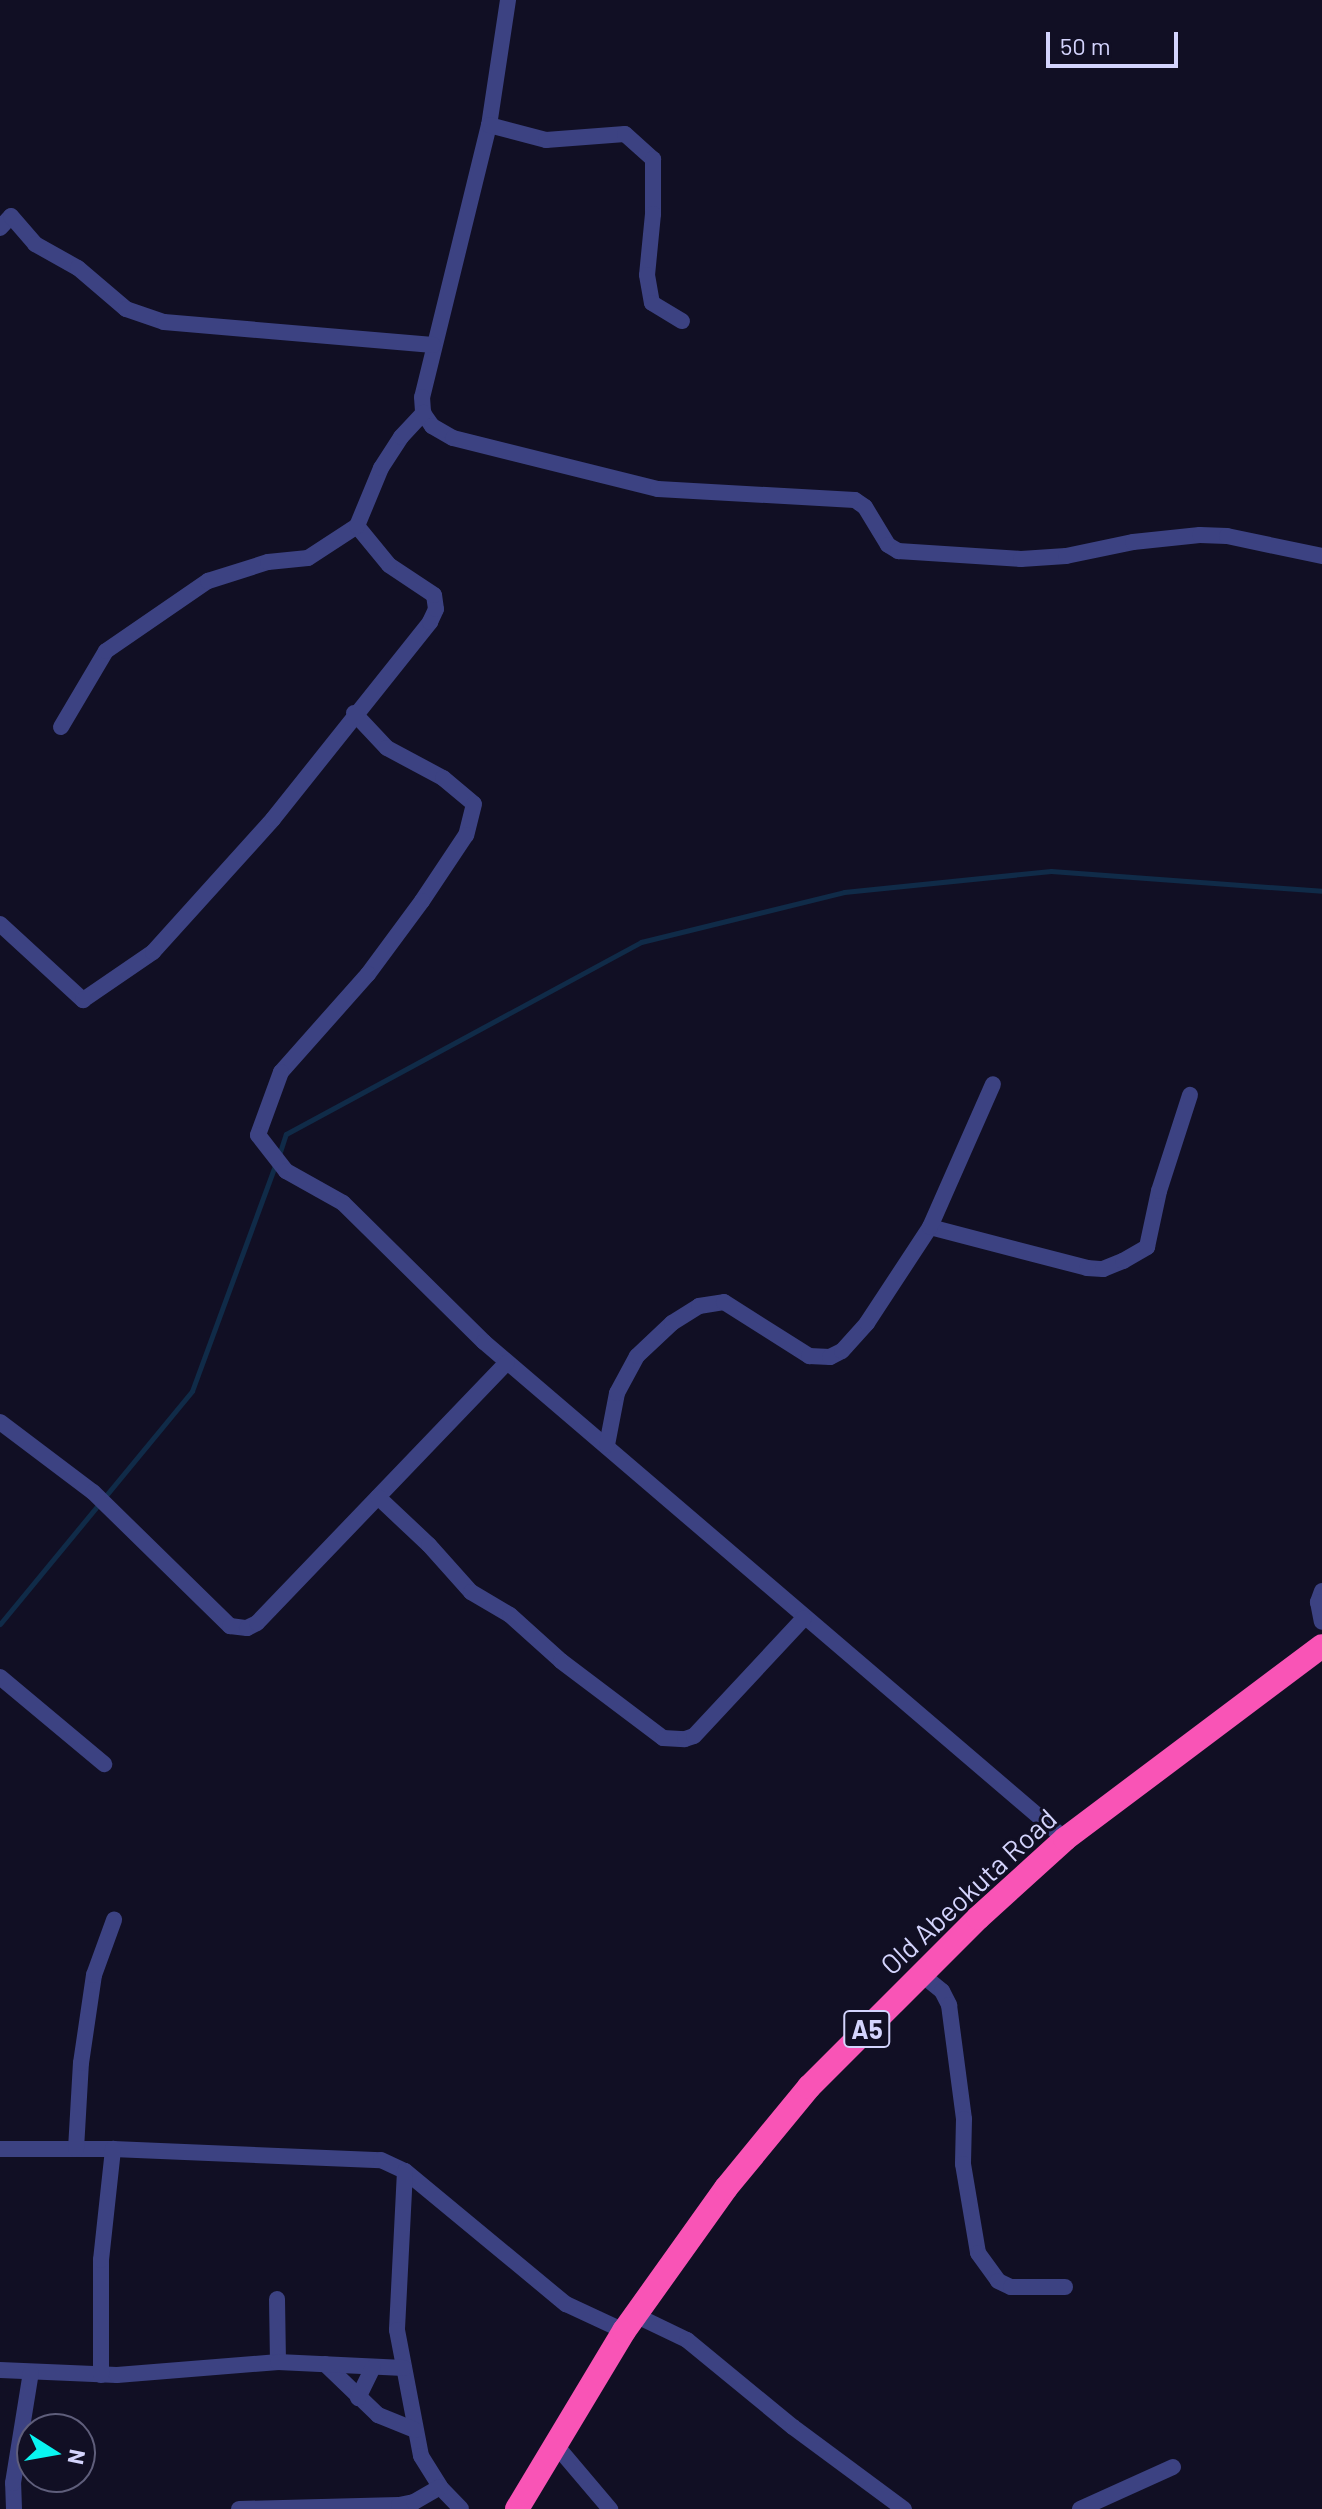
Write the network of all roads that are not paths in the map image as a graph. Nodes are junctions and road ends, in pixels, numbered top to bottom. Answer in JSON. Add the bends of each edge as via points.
{"nodes":[{"id":1,"x":508,"y":0,"type":"edge"},
{"id":2,"x":489,"y":125,"type":"junction"},
{"id":3,"x":0,"y":228,"type":"edge"},
{"id":4,"x":682,"y":321,"type":"dead end"},
{"id":5,"x":433,"y":345,"type":"junction"},
{"id":6,"x":423,"y":413,"type":"junction"},
{"id":7,"x":357,"y":526,"type":"junction"},
{"id":8,"x":1322,"y":556,"type":"edge"},
{"id":9,"x":354,"y":713,"type":"junction"},
{"id":10,"x":61,"y":727,"type":"dead end"},
{"id":11,"x":0,"y":924,"type":"edge"},
{"id":12,"x":993,"y":1084,"type":"dead end"},
{"id":13,"x":1190,"y":1095,"type":"dead end"},
{"id":14,"x":930,"y":1227,"type":"junction"},
{"id":15,"x":507,"y":1362,"type":"junction"},
{"id":16,"x":0,"y":1422,"type":"edge"},
{"id":17,"x":607,"y":1445,"type":"junction"},
{"id":18,"x":378,"y":1497,"type":"junction"},
{"id":19,"x":1322,"y":1591,"type":"edge"},
{"id":20,"x":804,"y":1618,"type":"junction"},
{"id":21,"x":1322,"y":1622,"type":"edge"},
{"id":22,"x":1322,"y":1646,"type":"edge"},
{"id":23,"x":0,"y":1677,"type":"edge"},
{"id":24,"x":104,"y":1764,"type":"dead end"},
{"id":25,"x":1065,"y":1839,"type":"junction"},
{"id":26,"x":114,"y":1920,"type":"dead end"},
{"id":27,"x":921,"y":1974,"type":"junction"},
{"id":28,"x":0,"y":2149,"type":"edge"},
{"id":29,"x":76,"y":2149,"type":"junction"},
{"id":30,"x":113,"y":2149,"type":"junction"},
{"id":31,"x":405,"y":2171,"type":"junction"},
{"id":32,"x":1065,"y":2287,"type":"dead end"},
{"id":33,"x":277,"y":2299,"type":"dead end"},
{"id":34,"x":630,"y":2323,"type":"junction"},
{"id":35,"x":278,"y":2362,"type":"junction"},
{"id":36,"x":325,"y":2364,"type":"junction"},
{"id":37,"x":373,"y":2367,"type":"junction"},
{"id":38,"x":404,"y":2368,"type":"junction"},
{"id":39,"x":0,"y":2370,"type":"edge"},
{"id":40,"x":31,"y":2372,"type":"junction"},
{"id":41,"x":101,"y":2375,"type":"junction"},
{"id":42,"x":358,"y":2398,"type":"junction"},
{"id":43,"x":415,"y":2430,"type":"junction"},
{"id":44,"x":554,"y":2443,"type":"junction"},
{"id":45,"x":1173,"y":2467,"type":"dead end"},
{"id":46,"x":440,"y":2487,"type":"junction"},
{"id":47,"x":14,"y":2509,"type":"edge"},
{"id":48,"x":239,"y":2509,"type":"edge"},
{"id":49,"x":461,"y":2509,"type":"edge"},
{"id":50,"x":517,"y":2509,"type":"edge"},
{"id":51,"x":610,"y":2509,"type":"edge"},
{"id":52,"x":904,"y":2509,"type":"edge"},
{"id":53,"x":1080,"y":2509,"type":"edge"}],
"edges":[{"from":1,"to":2,"type":"street"},
{"from":2,"to":4,"type":"street","via":[[546,140],[625,134],[653,159],[647,275],[652,303]]},
{"from":2,"to":5,"type":"street"},
{"from":3,"to":5,"type":"street","via":[[11,216],[35,244],[78,268],[126,309],[164,322]]},
{"from":5,"to":6,"type":"street"},
{"from":6,"to":7,"type":"street","via":[[381,468]]},
{"from":6,"to":8,"type":"street","via":[[432,426],[453,438],[658,489],[855,500],[898,551],[1021,559],[1200,535]]},
{"from":7,"to":9,"type":"street","via":[[389,565],[425,587],[437,602],[430,622]]},
{"from":7,"to":10,"type":"street","via":[[308,558],[268,562],[208,581],[106,651]]},
{"from":9,"to":11,"type":"street","via":[[273,819],[153,952],[83,1000]]},
{"from":9,"to":15,"type":"street","via":[[387,748],[443,778],[474,804],[466,835],[422,901],[368,974],[281,1072],[258,1135],[286,1171],[343,1203]]},
{"from":12,"to":14,"type":"street"},
{"from":13,"to":14,"type":"street","via":[[1147,1247],[1123,1261],[1103,1269],[1087,1268]]},
{"from":14,"to":17,"type":"street","via":[[867,1323],[830,1357],[798,1351],[724,1302],[699,1306],[672,1323],[637,1356],[617,1393]]},
{"from":15,"to":17,"type":"street"},
{"from":15,"to":18,"type":"street"},
{"from":16,"to":18,"type":"street","via":[[93,1492],[230,1626],[257,1623]]},
{"from":17,"to":20,"type":"street"},
{"from":18,"to":20,"type":"street","via":[[471,1592],[510,1615],[663,1738],[694,1736]]},
{"from":19,"to":21,"type":"street"},
{"from":20,"to":25,"type":"street"},
{"from":22,"to":25,"type":"highway","name":"Old Abeokuta Road","number":"A5"},
{"from":23,"to":24,"type":"street"},
{"from":25,"to":27,"type":"highway","name":"Old Abeokuta Road","number":"A5"},
{"from":26,"to":29,"type":"street","via":[[94,1975]]},
{"from":27,"to":32,"type":"street","via":[[942,1991],[949,2005],[964,2119],[963,2164],[978,2253],[998,2281],[1011,2287]]},
{"from":27,"to":34,"type":"highway","name":"Old Abeokuta Road","number":"A5","via":[[809,2087],[726,2188]]},
{"from":28,"to":29,"type":"street"},
{"from":29,"to":30,"type":"street"},
{"from":30,"to":31,"type":"street","via":[[352,2157],[381,2160]]},
{"from":30,"to":41,"type":"street","via":[[101,2260]]},
{"from":31,"to":34,"type":"street","via":[[566,2304]]},
{"from":31,"to":38,"type":"street","via":[[397,2330]]},
{"from":33,"to":35,"type":"street"},
{"from":34,"to":44,"type":"highway","name":"Old Abeokuta Road","number":"A5"},
{"from":34,"to":52,"type":"street","via":[[687,2340]]},
{"from":35,"to":36,"type":"street"},
{"from":35,"to":41,"type":"street"},
{"from":36,"to":37,"type":"street"},
{"from":36,"to":42,"type":"street"},
{"from":37,"to":38,"type":"street"},
{"from":37,"to":42,"type":"street"},
{"from":38,"to":43,"type":"street"},
{"from":39,"to":40,"type":"street"},
{"from":40,"to":41,"type":"street"},
{"from":40,"to":47,"type":"street","via":[[14,2471]]},
{"from":42,"to":43,"type":"street","via":[[378,2415]]},
{"from":43,"to":46,"type":"street","via":[[421,2456]]},
{"from":44,"to":50,"type":"highway","name":"Old Abeokuta Road","number":"A5"},
{"from":44,"to":51,"type":"street"},
{"from":45,"to":53,"type":"street"},
{"from":46,"to":48,"type":"street","via":[[399,2505]]},
{"from":46,"to":49,"type":"street"}]}
